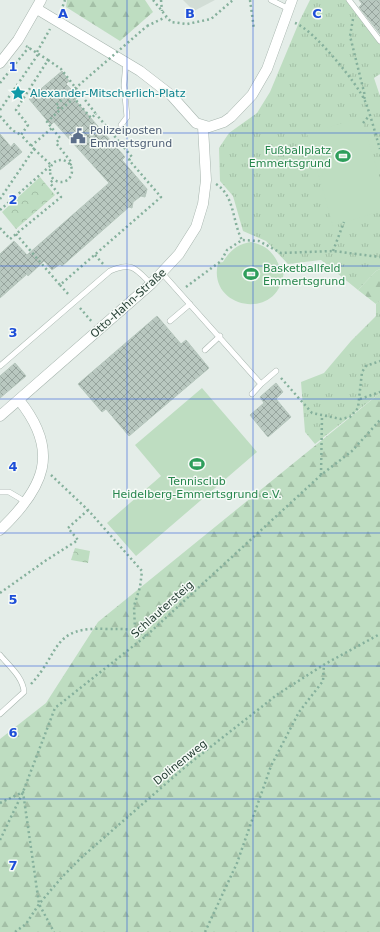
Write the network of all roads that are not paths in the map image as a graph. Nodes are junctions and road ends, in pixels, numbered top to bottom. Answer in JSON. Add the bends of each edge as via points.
{"nodes":[{"id":1,"x":271,"y":0,"type":"edge"},
{"id":2,"x":349,"y":0,"type":"edge"},
{"id":3,"x":39,"y":4,"type":"edge"},
{"id":4,"x":291,"y":4,"type":"edge"},
{"id":5,"x":380,"y":41,"type":"edge"},
{"id":6,"x":1,"y":61,"type":"edge"},
{"id":7,"x":126,"y":62,"type":"junction"},
{"id":8,"x":121,"y":125,"type":"dead end"},
{"id":9,"x":203,"y":127,"type":"junction"},
{"id":10,"x":162,"y":273,"type":"junction"},
{"id":11,"x":151,"y":284,"type":"junction"},
{"id":12,"x":190,"y":304,"type":"junction"},
{"id":13,"x":170,"y":321,"type":"dead end"},
{"id":14,"x":220,"y":336,"type":"junction"},
{"id":15,"x":205,"y":350,"type":"dead end"},
{"id":16,"x":0,"y":366,"type":"edge"},
{"id":17,"x":276,"y":371,"type":"road end"},
{"id":18,"x":261,"y":384,"type":"junction"},
{"id":19,"x":252,"y":394,"type":"dead end"},
{"id":20,"x":19,"y":400,"type":"junction"},
{"id":21,"x":0,"y":416,"type":"edge"},
{"id":22,"x":0,"y":492,"type":"edge"},
{"id":23,"x":26,"y":502,"type":"junction"},
{"id":24,"x":0,"y":530,"type":"edge"},
{"id":25,"x":0,"y":655,"type":"edge"},
{"id":26,"x":0,"y":714,"type":"edge"}],
"edges":[{"from":1,"to":4,"type":"lane"},
{"from":2,"to":5,"type":"lane"},
{"from":3,"to":6,"type":"street"},
{"from":3,"to":7,"type":"street"},
{"from":4,"to":9,"type":"street","via":[[267,69],[252,95],[224,122]]},
{"from":7,"to":8,"type":"lane","via":[[124,85],[127,117]]},
{"from":7,"to":9,"type":"street","via":[[160,85],[196,123]]},
{"from":9,"to":10,"type":"street","name":"Otto-Hahn-Straße","via":[[206,180],[203,204],[196,227],[179,254]]},
{"from":10,"to":11,"type":"street","name":"Otto-Hahn-Straße"},
{"from":10,"to":12,"type":"lane"},
{"from":11,"to":16,"type":"lane","via":[[128,265],[110,271]]},
{"from":11,"to":20,"type":"street","name":"Otto-Hahn-Straße"},
{"from":12,"to":13,"type":"lane"},
{"from":12,"to":14,"type":"lane"},
{"from":14,"to":15,"type":"lane"},
{"from":14,"to":18,"type":"lane"},
{"from":17,"to":18,"type":"lane"},
{"from":18,"to":19,"type":"lane"},
{"from":20,"to":21,"type":"street","name":"Otto-Hahn-Straße"},
{"from":20,"to":23,"type":"street","via":[[32,416],[43,452],[43,466],[38,483]]},
{"from":22,"to":23,"type":"lane","via":[[9,492]]},
{"from":23,"to":24,"type":"street"},
{"from":25,"to":26,"type":"lane","via":[[18,676],[24,692]]}]}
